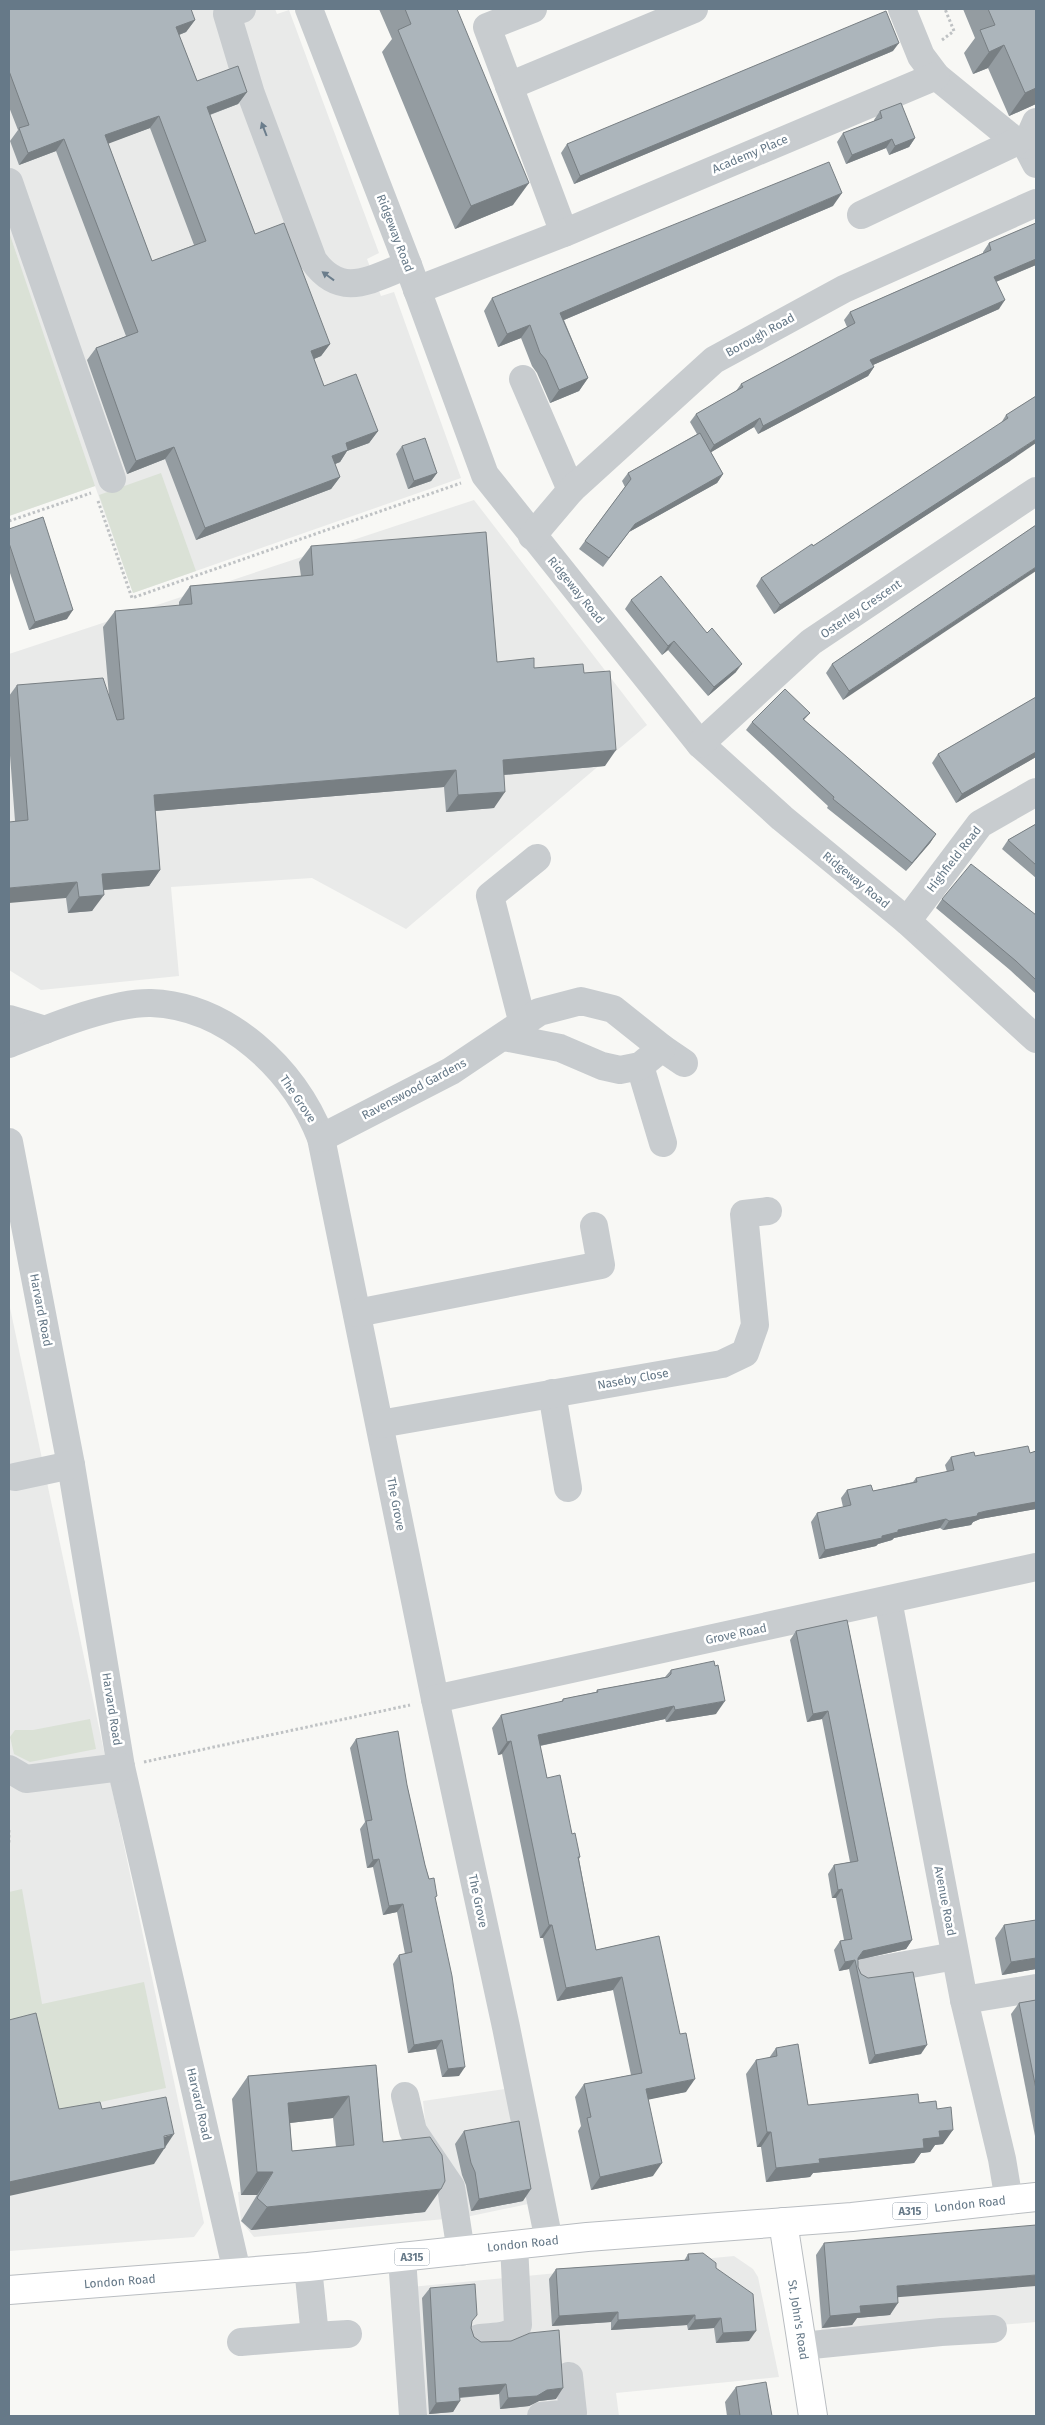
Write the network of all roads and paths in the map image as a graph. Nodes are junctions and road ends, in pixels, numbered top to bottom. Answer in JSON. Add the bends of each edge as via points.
{"nodes":[{"id":1,"x":242,"y":9,"type":"edge"},
{"id":2,"x":309,"y":9,"type":"edge"},
{"id":3,"x":533,"y":9,"type":"edge"},
{"id":4,"x":694,"y":9,"type":"edge"},
{"id":5,"x":902,"y":9,"type":"edge"},
{"id":6,"x":936,"y":76,"type":"junction"},
{"id":7,"x":509,"y":86,"type":"junction"},
{"id":8,"x":1029,"y":143,"type":"edge"},
{"id":9,"x":9,"y":182,"type":"edge"},
{"id":10,"x":1036,"y":203,"type":"edge"},
{"id":11,"x":861,"y":214,"type":"dead end"},
{"id":12,"x":564,"y":233,"type":"junction"},
{"id":13,"x":412,"y":277,"type":"junction"},
{"id":14,"x":523,"y":379,"type":"dead end"},
{"id":15,"x":485,"y":475,"type":"junction"},
{"id":16,"x":101,"y":490,"type":"junction"},
{"id":17,"x":571,"y":490,"type":"junction"},
{"id":18,"x":1036,"y":491,"type":"edge"},
{"id":19,"x":9,"y":521,"type":"edge"},
{"id":20,"x":532,"y":536,"type":"junction"},
{"id":21,"x":700,"y":744,"type":"junction"},
{"id":22,"x":1036,"y":792,"type":"edge"},
{"id":23,"x":537,"y":858,"type":"dead end"},
{"id":24,"x":906,"y":921,"type":"junction"},
{"id":25,"x":9,"y":1018,"type":"edge"},
{"id":26,"x":45,"y":1030,"type":"junction"},
{"id":27,"x":514,"y":1030,"type":"junction"},
{"id":28,"x":1036,"y":1039,"type":"edge"},
{"id":29,"x":9,"y":1044,"type":"edge"},
{"id":30,"x":662,"y":1048,"type":"junction"},
{"id":31,"x":684,"y":1063,"type":"dead end"},
{"id":32,"x":640,"y":1066,"type":"junction"},
{"id":33,"x":322,"y":1138,"type":"junction"},
{"id":34,"x":9,"y":1142,"type":"edge"},
{"id":35,"x":663,"y":1143,"type":"dead end"},
{"id":36,"x":752,"y":1208,"type":"dead end"},
{"id":37,"x":594,"y":1226,"type":"dead end"},
{"id":38,"x":357,"y":1313,"type":"junction"},
{"id":39,"x":552,"y":1393,"type":"junction"},
{"id":40,"x":380,"y":1424,"type":"junction"},
{"id":41,"x":71,"y":1465,"type":"junction"},
{"id":42,"x":15,"y":1477,"type":"dead end"},
{"id":43,"x":568,"y":1488,"type":"dead end"},
{"id":44,"x":1036,"y":1567,"type":"edge"},
{"id":45,"x":888,"y":1600,"type":"junction"},
{"id":46,"x":435,"y":1699,"type":"junction"},
{"id":47,"x":121,"y":1767,"type":"junction"},
{"id":48,"x":9,"y":1769,"type":"edge"},
{"id":49,"x":9,"y":1830,"type":"edge"},
{"id":50,"x":9,"y":1844,"type":"edge"},
{"id":51,"x":956,"y":1956,"type":"junction"},
{"id":52,"x":867,"y":1972,"type":"dead end"},
{"id":53,"x":1036,"y":1988,"type":"edge"},
{"id":54,"x":964,"y":2000,"type":"junction"},
{"id":55,"x":405,"y":2096,"type":"dead end"},
{"id":56,"x":1036,"y":2197,"type":"edge"},
{"id":57,"x":1009,"y":2201,"type":"junction"},
{"id":58,"x":783,"y":2222,"type":"junction"},
{"id":59,"x":549,"y":2241,"type":"junction"},
{"id":60,"x":514,"y":2245,"type":"junction"},
{"id":61,"x":462,"y":2252,"type":"junction"},
{"id":62,"x":402,"y":2258,"type":"junction"},
{"id":63,"x":308,"y":2267,"type":"junction"},
{"id":64,"x":237,"y":2272,"type":"junction"},
{"id":65,"x":9,"y":2290,"type":"edge"},
{"id":66,"x":993,"y":2329,"type":"dead end"},
{"id":67,"x":348,"y":2334,"type":"dead end"},
{"id":68,"x":315,"y":2336,"type":"junction"},
{"id":69,"x":479,"y":2338,"type":"edge"},
{"id":70,"x":241,"y":2342,"type":"dead end"},
{"id":71,"x":802,"y":2346,"type":"junction"},
{"id":72,"x":569,"y":2376,"type":"dead end"},
{"id":73,"x":413,"y":2416,"type":"edge"},
{"id":74,"x":541,"y":2416,"type":"edge"},
{"id":75,"x":813,"y":2416,"type":"edge"}],
"edges":[{"from":13,"to":1,"type":"street","name":"Academy Place","one_way":true,"via":[[374,278],[350,284],[336,282],[313,260],[251,94],[227,14]]},
{"from":2,"to":13,"type":"street","name":"Ridgeway Road"},
{"from":3,"to":7,"type":"street","via":[[487,27]]},
{"from":4,"to":7,"type":"street"},
{"from":5,"to":6,"type":"street","via":[[921,56]]},
{"from":6,"to":8,"type":"street"},
{"from":6,"to":12,"type":"street","name":"Academy Place"},
{"from":7,"to":12,"type":"street"},
{"from":8,"to":11,"type":"street"},
{"from":9,"to":16,"type":"street"},
{"from":10,"to":17,"type":"street","name":"Borough Road","via":[[844,289],[714,360]]},
{"from":12,"to":13,"type":"street","name":"Academy Place"},
{"from":13,"to":15,"type":"street","name":"Ridgeway Road"},
{"from":14,"to":17,"type":"street"},
{"from":15,"to":16,"type":"path","via":[[132,598]]},
{"from":15,"to":20,"type":"street","name":"Ridgeway Road"},
{"from":16,"to":19,"type":"path"},
{"from":17,"to":20,"type":"street","name":"Borough Road"},
{"from":18,"to":21,"type":"street","name":"Osterley Crescent","via":[[812,642]]},
{"from":20,"to":21,"type":"street","name":"Ridgeway Road"},
{"from":21,"to":24,"type":"street","name":"Ridgeway Road","via":[[782,818]]},
{"from":22,"to":24,"type":"street","name":"Highfield Road","via":[[980,824]]},
{"from":23,"to":27,"type":"street","via":[[490,896]]},
{"from":24,"to":28,"type":"street","name":"Ridgeway Road"},
{"from":25,"to":26,"type":"street"},
{"from":26,"to":29,"type":"street","name":"The Grove"},
{"from":26,"to":33,"type":"street","name":"The Grove","via":[[104,1010],[150,1003],[182,1007],[227,1024],[259,1049],[289,1081],[314,1119]]},
{"from":27,"to":30,"type":"street","name":"Ravenswood Gardens","via":[[539,1012],[581,1001],[613,1009]]},
{"from":27,"to":32,"type":"street","via":[[602,1066],[620,1070]]},
{"from":27,"to":33,"type":"street","name":"Ravenswood Gardens","via":[[451,1071]]},
{"from":30,"to":31,"type":"street","name":"Ravenswood Gardens"},
{"from":30,"to":32,"type":"street"},
{"from":32,"to":35,"type":"street"},
{"from":33,"to":38,"type":"street","name":"The Grove"},
{"from":34,"to":41,"type":"street","name":"Harvard Road"},
{"from":36,"to":39,"type":"street","name":"Naseby Close","via":[[755,1325],[745,1353],[722,1364]]},
{"from":37,"to":38,"type":"street","via":[[601,1265]]},
{"from":38,"to":40,"type":"street","name":"The Grove"},
{"from":39,"to":40,"type":"street","name":"Naseby Close"},
{"from":39,"to":43,"type":"street"},
{"from":40,"to":46,"type":"street","name":"The Grove"},
{"from":41,"to":42,"type":"street"},
{"from":41,"to":47,"type":"street","name":"Harvard Road"},
{"from":44,"to":45,"type":"street","name":"Grove Road"},
{"from":45,"to":46,"type":"street","name":"Grove Road"},
{"from":45,"to":51,"type":"street","name":"Avenue Road"},
{"from":46,"to":47,"type":"path"},
{"from":46,"to":59,"type":"street","name":"The Grove"},
{"from":47,"to":48,"type":"street","via":[[26,1779]]},
{"from":47,"to":64,"type":"street","name":"Harvard Road"},
{"from":49,"to":50,"type":"path"},
{"from":51,"to":52,"type":"street"},
{"from":51,"to":54,"type":"street","name":"Avenue Road"},
{"from":53,"to":54,"type":"street"},
{"from":54,"to":57,"type":"street","name":"Avenue Road"},
{"from":55,"to":61,"type":"street","via":[[413,2131],[451,2187]]},
{"from":56,"to":57,"type":"main road","name":"London Road","number":"A315"},
{"from":57,"to":58,"type":"main road","name":"London Road","number":"A315"},
{"from":58,"to":59,"type":"main road","name":"London Road","number":"A315"},
{"from":58,"to":71,"type":"main road","name":"St. John's Road"},
{"from":59,"to":60,"type":"main road","name":"London Road","number":"A315"},
{"from":60,"to":61,"type":"main road","name":"London Road","number":"A315"},
{"from":60,"to":69,"type":"street","via":[[518,2325],[509,2334]]},
{"from":61,"to":62,"type":"main road","name":"London Road","number":"A315"},
{"from":62,"to":63,"type":"main road","name":"London Road","number":"A315"},
{"from":62,"to":73,"type":"street"},
{"from":63,"to":64,"type":"main road","name":"London Road","number":"A315"},
{"from":63,"to":68,"type":"street"},
{"from":64,"to":65,"type":"main road","name":"London Road","number":"A315"},
{"from":66,"to":71,"type":"street"},
{"from":67,"to":68,"type":"street"},
{"from":68,"to":70,"type":"street"},
{"from":71,"to":75,"type":"main road","name":"St. John's Road"},
{"from":72,"to":74,"type":"street","via":[[573,2413]]}]}
